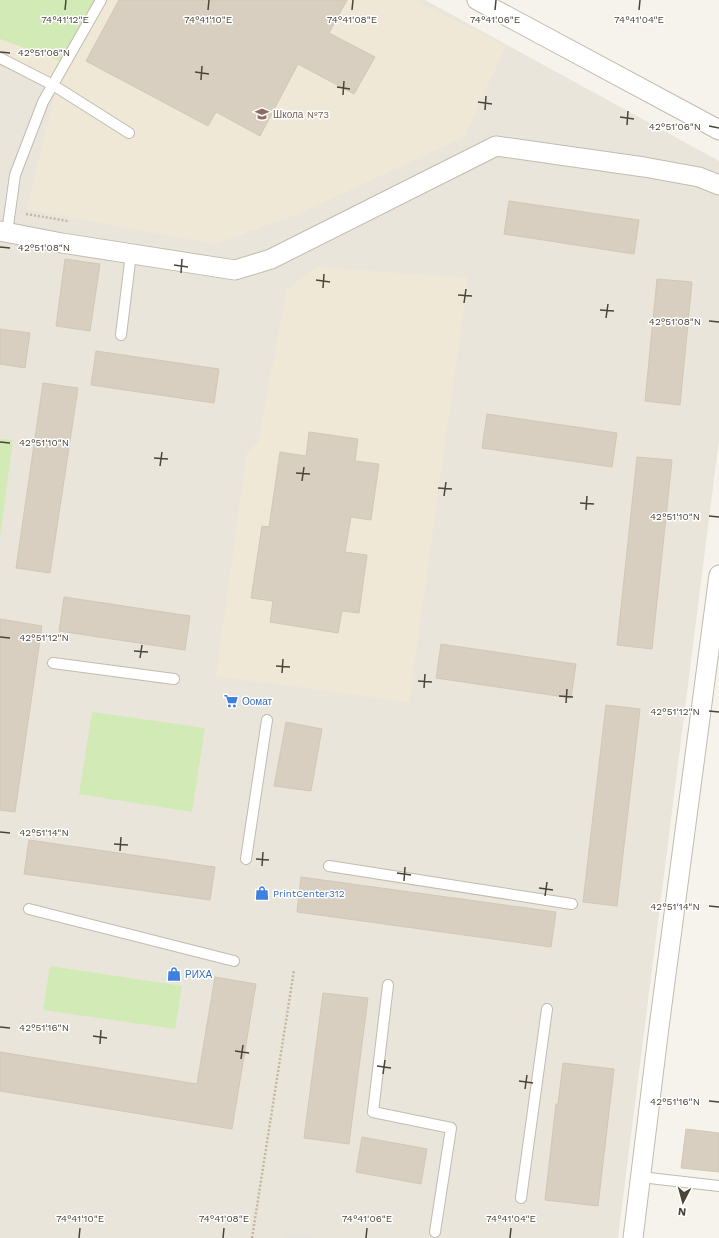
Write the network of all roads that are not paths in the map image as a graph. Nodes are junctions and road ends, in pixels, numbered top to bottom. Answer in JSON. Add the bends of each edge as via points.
{"nodes":[{"id":1,"x":101,"y":0,"type":"edge"},
{"id":2,"x":477,"y":0,"type":"edge"},
{"id":3,"x":0,"y":58,"type":"edge"},
{"id":4,"x":53,"y":85,"type":"junction"},
{"id":5,"x":719,"y":130,"type":"edge"},
{"id":6,"x":129,"y":133,"type":"dead end"},
{"id":7,"x":719,"y":185,"type":"edge"},
{"id":8,"x":4,"y":232,"type":"edge"},
{"id":9,"x":131,"y":254,"type":"junction"},
{"id":10,"x":121,"y":335,"type":"dead end"},
{"id":11,"x":719,"y":575,"type":"edge"},
{"id":12,"x":714,"y":660,"type":"edge"},
{"id":13,"x":54,"y":663,"type":"dead end"},
{"id":14,"x":174,"y":679,"type":"dead end"},
{"id":15,"x":267,"y":720,"type":"dead end"},
{"id":16,"x":246,"y":859,"type":"dead end"},
{"id":17,"x":328,"y":866,"type":"dead end"},
{"id":18,"x":572,"y":904,"type":"dead end"},
{"id":19,"x":29,"y":909,"type":"dead end"},
{"id":20,"x":234,"y":961,"type":"dead end"},
{"id":21,"x":388,"y":985,"type":"dead end"},
{"id":22,"x":547,"y":1009,"type":"dead end"},
{"id":23,"x":641,"y":1177,"type":"junction"},
{"id":24,"x":719,"y":1186,"type":"edge"},
{"id":25,"x":521,"y":1198,"type":"dead end"},
{"id":26,"x":435,"y":1232,"type":"dead end"},
{"id":27,"x":633,"y":1238,"type":"edge"}],
"edges":[{"from":1,"to":4,"type":"lane"},
{"from":2,"to":5,"type":"street"},
{"from":3,"to":4,"type":"lane"},
{"from":4,"to":6,"type":"lane"},
{"from":4,"to":8,"type":"lane","via":[[43,102],[15,175]]},
{"from":7,"to":9,"type":"street","via":[[699,177],[644,167],[496,146],[271,259],[235,270]]},
{"from":8,"to":9,"type":"street"},
{"from":9,"to":10,"type":"lane"},
{"from":11,"to":12,"type":"street"},
{"from":12,"to":23,"type":"street","via":[[661,1011]]},
{"from":13,"to":14,"type":"lane"},
{"from":15,"to":16,"type":"lane"},
{"from":17,"to":18,"type":"lane"},
{"from":19,"to":20,"type":"lane"},
{"from":21,"to":26,"type":"lane","via":[[373,1112],[451,1128]]},
{"from":22,"to":25,"type":"lane"},
{"from":23,"to":24,"type":"lane"},
{"from":23,"to":27,"type":"street"}]}
